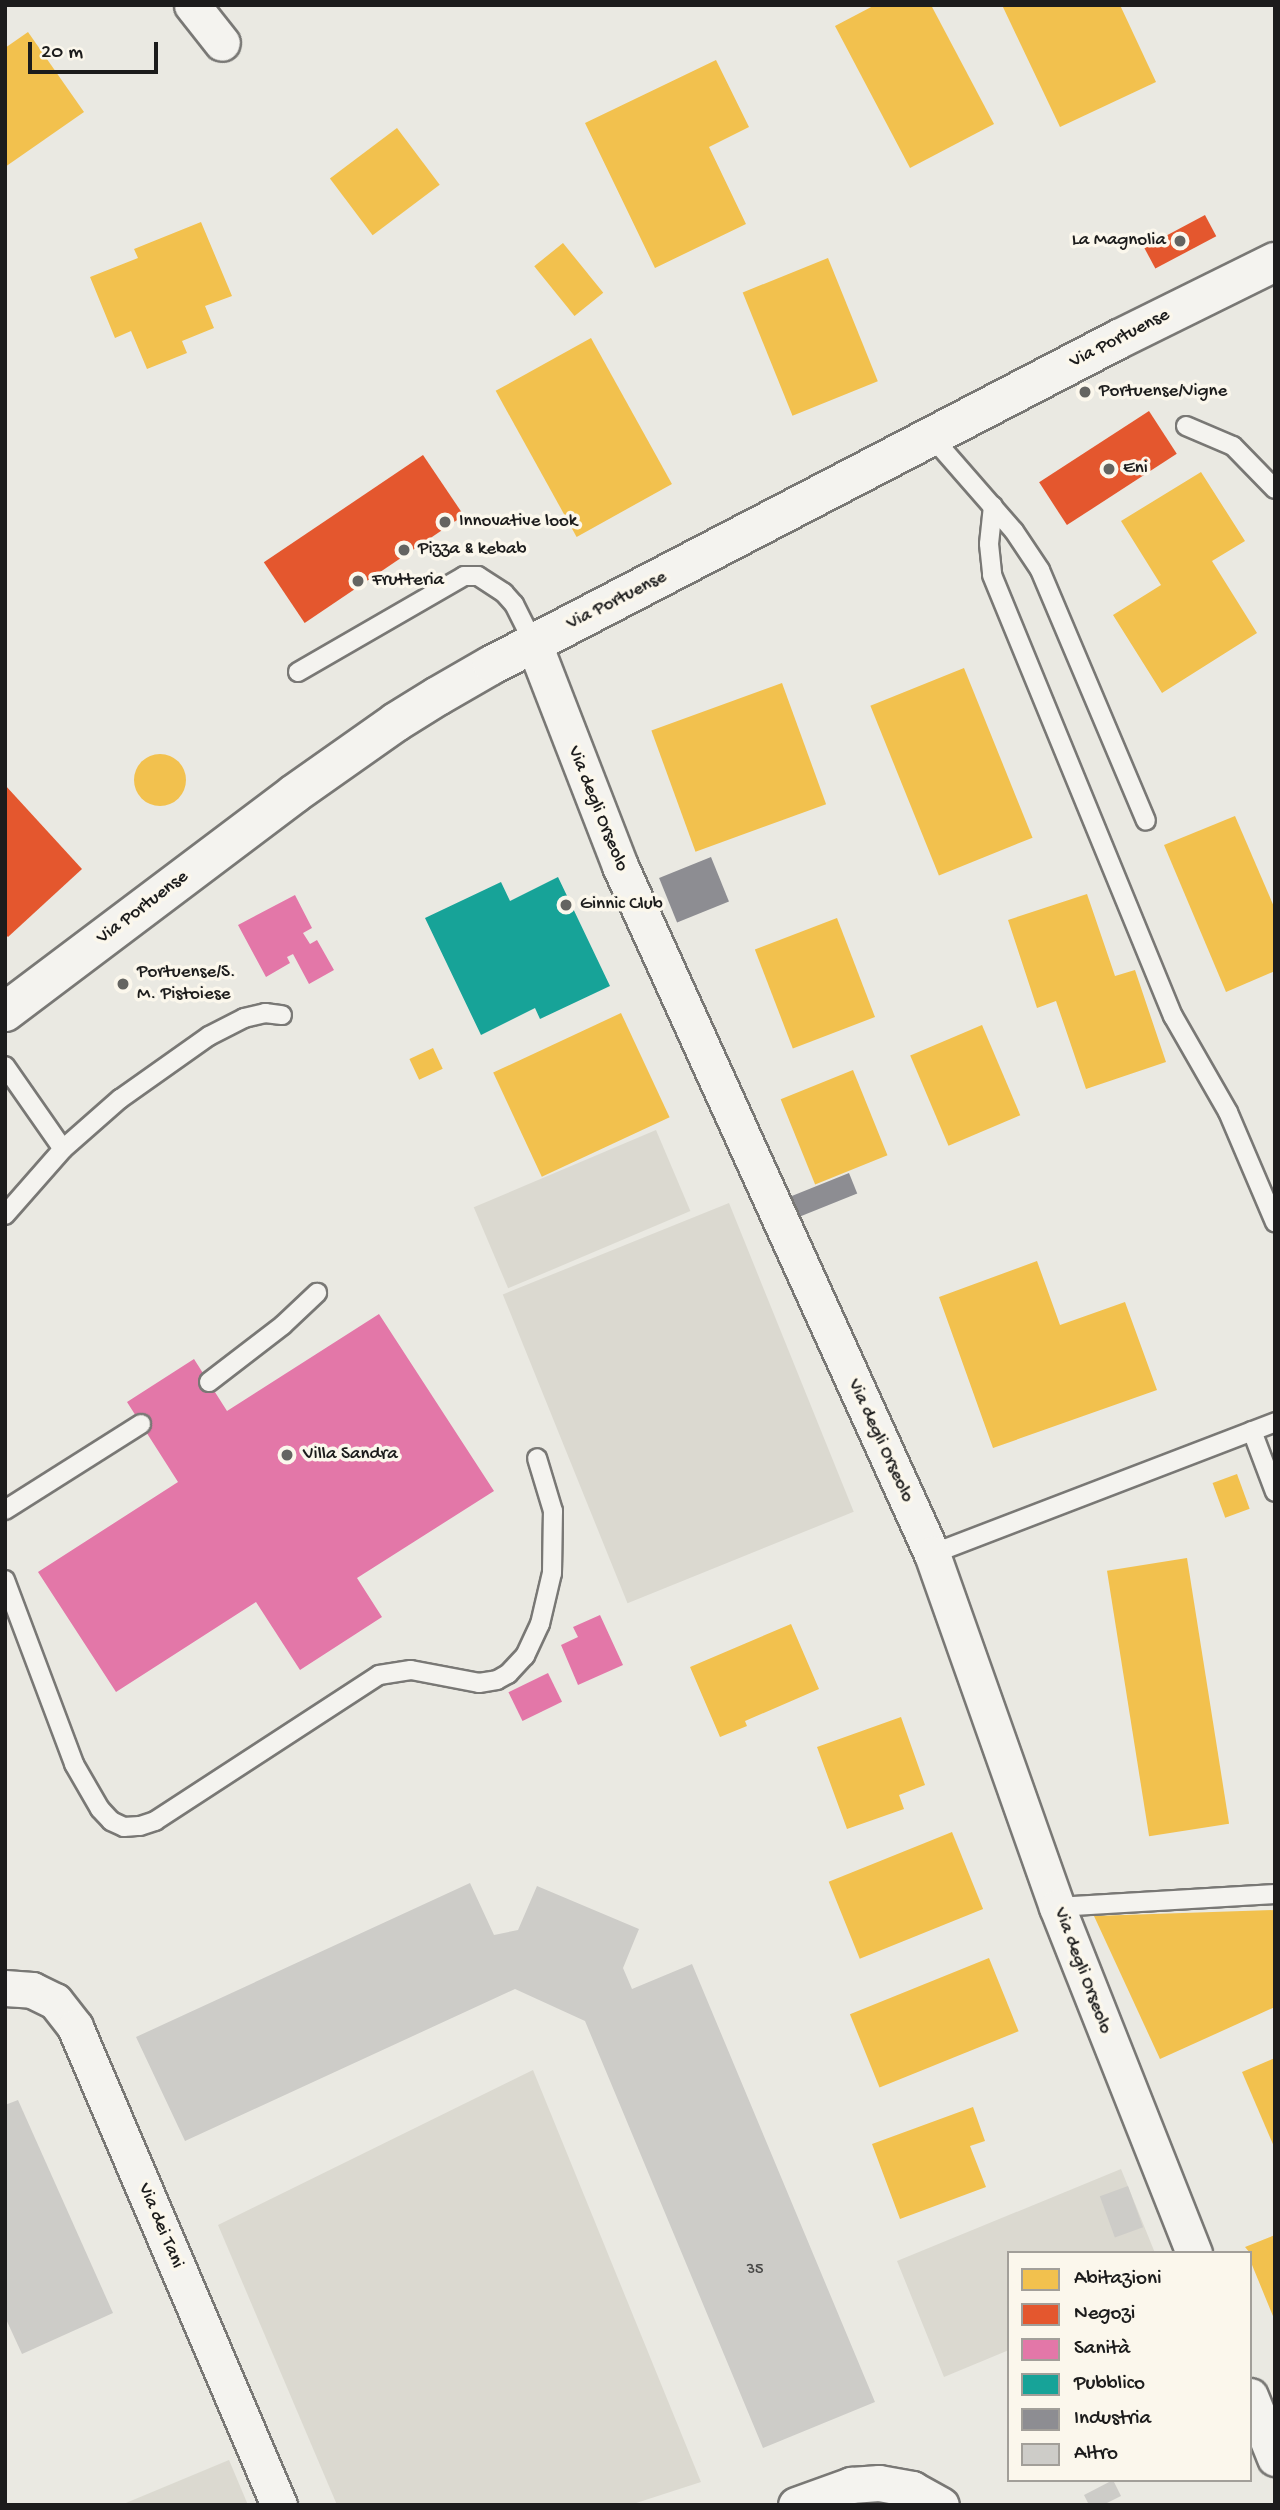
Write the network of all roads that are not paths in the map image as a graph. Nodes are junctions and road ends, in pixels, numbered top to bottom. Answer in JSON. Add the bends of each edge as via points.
{"nodes":[{"id":1,"x":192,"y":5,"type":"edge"},
{"id":2,"x":222,"y":43,"type":"dead end"},
{"id":3,"x":1275,"y":262,"type":"edge"},
{"id":4,"x":1186,"y":426,"type":"dead end"},
{"id":5,"x":931,"y":436,"type":"junction"},
{"id":6,"x":1275,"y":489,"type":"edge"},
{"id":7,"x":993,"y":506,"type":"junction"},
{"id":8,"x":534,"y":644,"type":"junction"},
{"id":9,"x":298,"y":672,"type":"dead end"},
{"id":10,"x":1146,"y":821,"type":"dead end"},
{"id":11,"x":5,"y":1012,"type":"edge"},
{"id":12,"x":282,"y":1015,"type":"dead end"},
{"id":13,"x":5,"y":1066,"type":"edge"},
{"id":14,"x":63,"y":1149,"type":"junction"},
{"id":15,"x":5,"y":1215,"type":"edge"},
{"id":16,"x":1275,"y":1222,"type":"edge"},
{"id":17,"x":317,"y":1293,"type":"dead end"},
{"id":18,"x":209,"y":1382,"type":"dead end"},
{"id":19,"x":1275,"y":1422,"type":"edge"},
{"id":20,"x":141,"y":1424,"type":"dead end"},
{"id":21,"x":1252,"y":1431,"type":"junction"},
{"id":22,"x":537,"y":1458,"type":"dead end"},
{"id":23,"x":1275,"y":1492,"type":"edge"},
{"id":24,"x":5,"y":1510,"type":"edge"},
{"id":25,"x":932,"y":1554,"type":"junction"},
{"id":26,"x":5,"y":1580,"type":"edge"},
{"id":27,"x":1275,"y":1894,"type":"edge"},
{"id":28,"x":1057,"y":1907,"type":"junction"},
{"id":29,"x":5,"y":1988,"type":"edge"},
{"id":30,"x":1193,"y":2251,"type":"edge"},
{"id":31,"x":1252,"y":2401,"type":"edge"},
{"id":32,"x":1275,"y":2458,"type":"edge"},
{"id":33,"x":279,"y":2505,"type":"edge"},
{"id":34,"x":796,"y":2505,"type":"edge"},
{"id":35,"x":941,"y":2505,"type":"edge"}],
"edges":[{"from":1,"to":2,"type":"street"},
{"from":3,"to":5,"type":"main road","name":"Via Portuense"},
{"from":4,"to":6,"type":"lane","via":[[1233,446]]},
{"from":5,"to":7,"type":"lane"},
{"from":5,"to":8,"type":"main road","name":"Via Portuense"},
{"from":7,"to":10,"type":"lane","via":[[1040,570]]},
{"from":7,"to":16,"type":"lane","via":[[992,575],[1173,1016],[1228,1112]]},
{"from":8,"to":9,"type":"lane","via":[[504,593],[478,576],[464,576]]},
{"from":8,"to":11,"type":"main road","name":"Via Portuense","via":[[396,722]]},
{"from":8,"to":25,"type":"street","name":"Via degli Orseolo","via":[[620,866]]},
{"from":12,"to":14,"type":"lane","via":[[244,1018],[209,1036],[142,1083]]},
{"from":13,"to":14,"type":"lane"},
{"from":14,"to":15,"type":"lane"},
{"from":17,"to":18,"type":"lane"},
{"from":19,"to":21,"type":"lane"},
{"from":20,"to":24,"type":"lane"},
{"from":21,"to":23,"type":"lane"},
{"from":21,"to":25,"type":"lane"},
{"from":22,"to":26,"type":"lane","via":[[552,1511],[552,1573],[540,1625],[524,1656],[508,1674],[479,1683],[411,1670],[379,1675],[155,1821],[140,1826],[124,1827],[111,1821],[74,1765]]},
{"from":25,"to":28,"type":"street","name":"Via degli Orseolo"},
{"from":27,"to":28,"type":"lane"},
{"from":28,"to":30,"type":"street","name":"Via degli Orseolo"},
{"from":29,"to":33,"type":"street","name":"Via dei Tani","via":[[32,1990],[55,2001],[75,2027]]},
{"from":31,"to":32,"type":"street"},
{"from":34,"to":35,"type":"street","via":[[851,2486],[880,2483],[912,2489]]}]}
